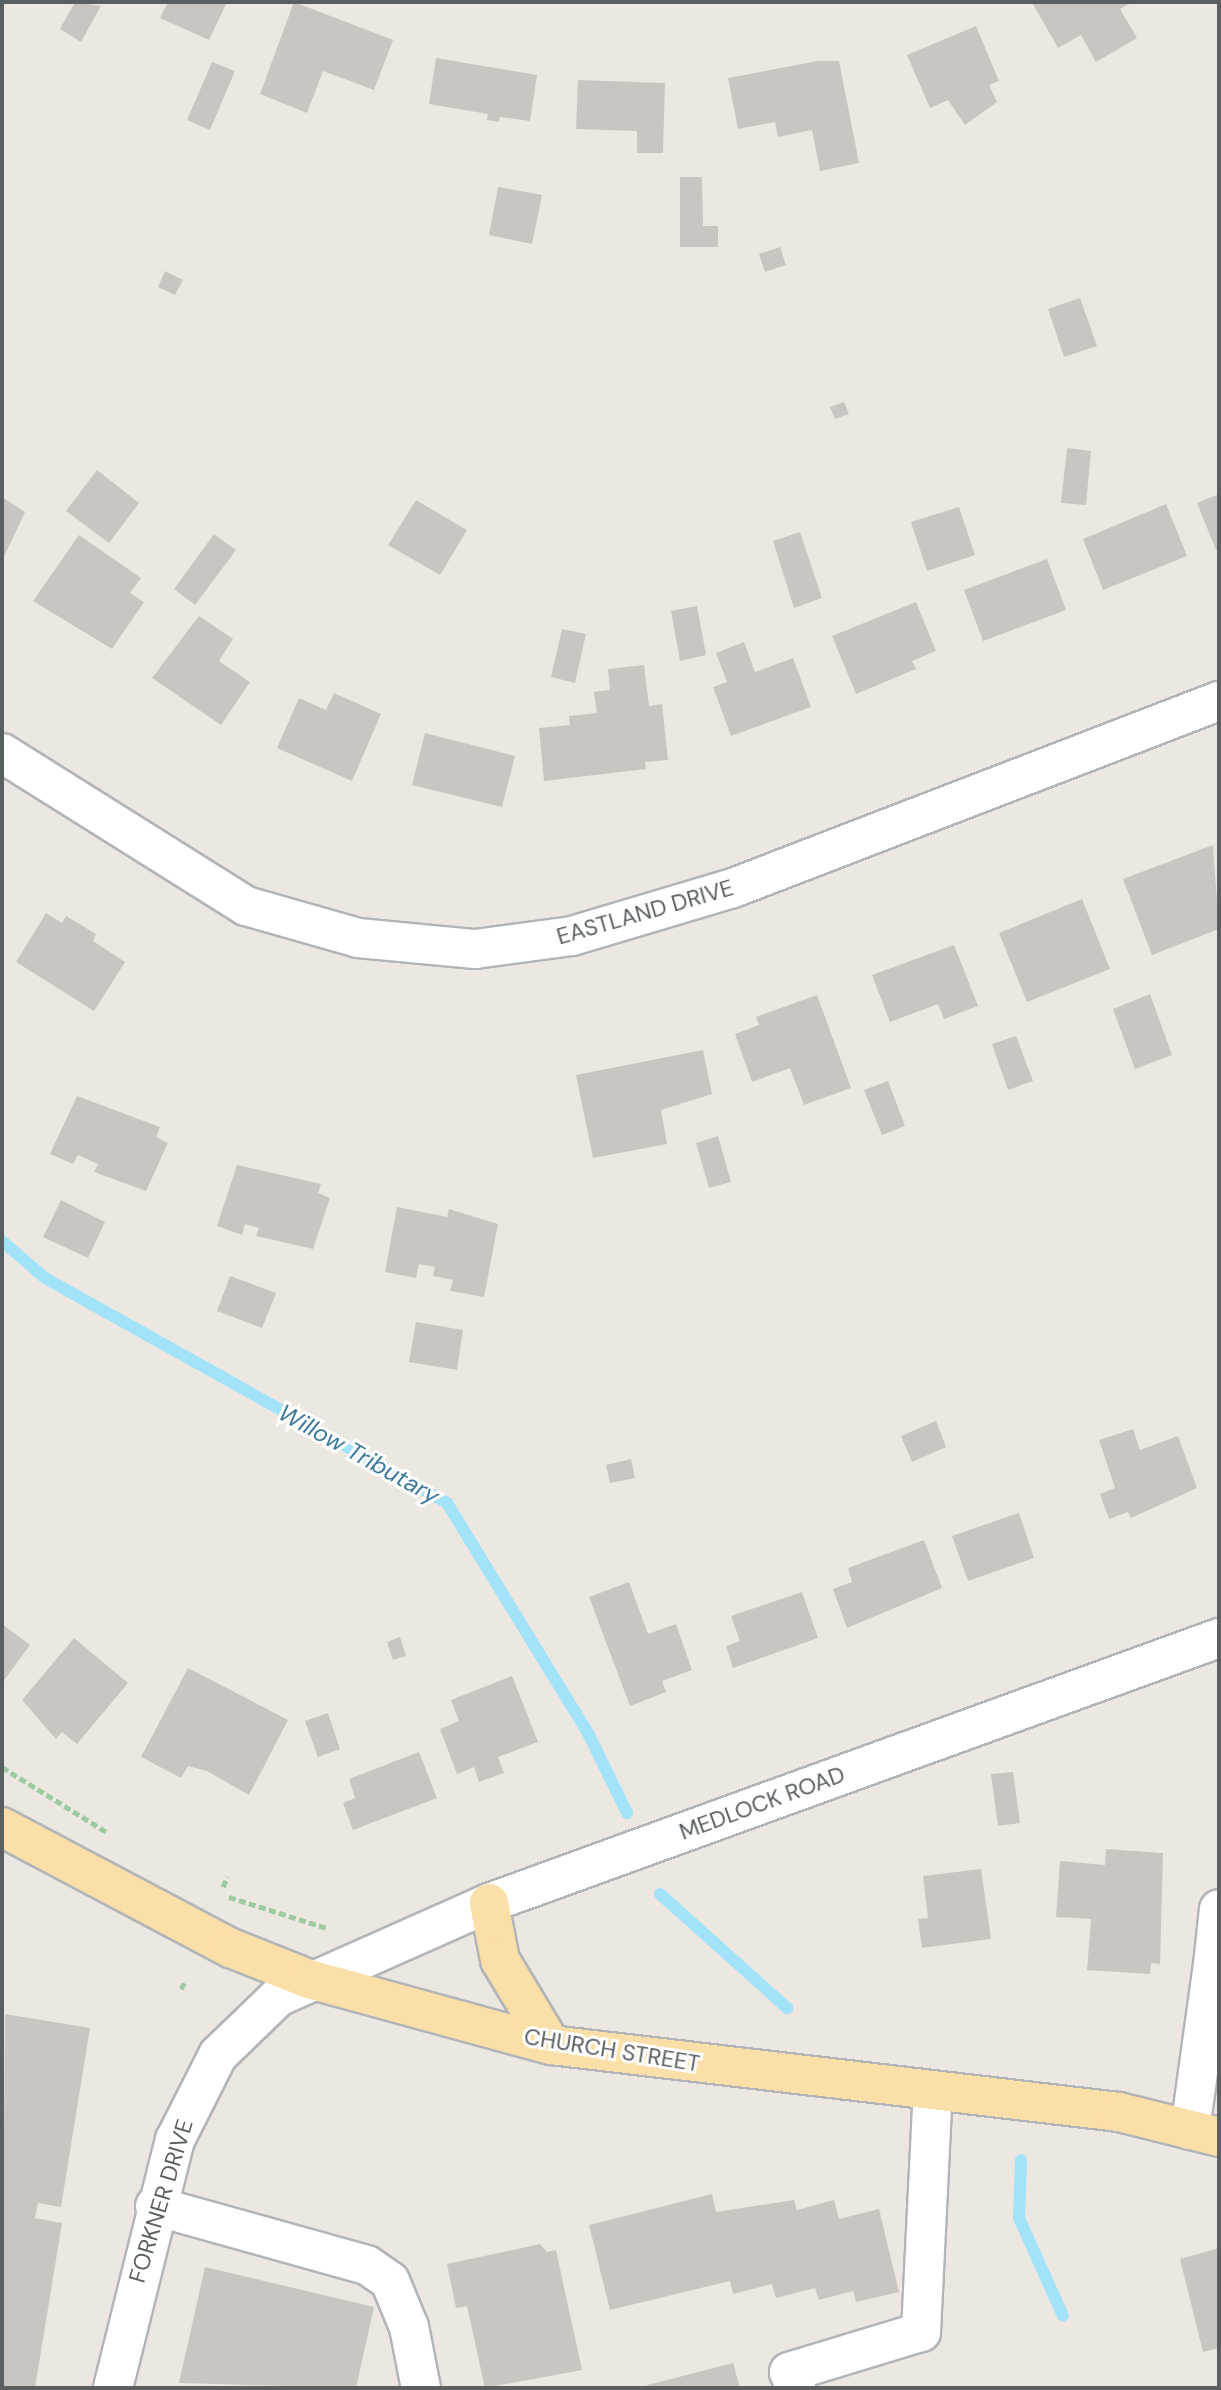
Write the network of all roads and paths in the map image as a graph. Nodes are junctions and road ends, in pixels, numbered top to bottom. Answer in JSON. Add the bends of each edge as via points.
{"nodes":[{"id":1,"x":1219,"y":701,"type":"edge"},
{"id":2,"x":2,"y":753,"type":"edge"},
{"id":3,"x":1219,"y":1639,"type":"edge"},
{"id":4,"x":2,"y":1827,"type":"edge"},
{"id":5,"x":227,"y":1877,"type":"dead end"},
{"id":6,"x":223,"y":1887,"type":"dead end"},
{"id":7,"x":221,"y":1894,"type":"dead end"},
{"id":8,"x":489,"y":1903,"type":"junction"},
{"id":9,"x":1219,"y":1909,"type":"edge"},
{"id":10,"x":385,"y":1947,"type":"junction"},
{"id":11,"x":1216,"y":1966,"type":"edge"},
{"id":12,"x":309,"y":1979,"type":"junction"},
{"id":13,"x":184,"y":1983,"type":"dead end"},
{"id":14,"x":181,"y":1990,"type":"dead end"},
{"id":15,"x":551,"y":2045,"type":"junction"},
{"id":16,"x":933,"y":2090,"type":"junction"},
{"id":17,"x":1205,"y":2133,"type":"edge"},
{"id":18,"x":155,"y":2206,"type":"junction"},
{"id":19,"x":113,"y":2388,"type":"edge"},
{"id":20,"x":421,"y":2388,"type":"edge"},
{"id":21,"x":796,"y":2388,"type":"edge"}],
"edges":[{"from":1,"to":2,"type":"street","name":"EASTLAND DRIVE","via":[[733,888],[572,936],[475,949],[358,938],[246,906]]},
{"from":3,"to":8,"type":"street","name":"MEDLOCK ROAD"},
{"from":4,"to":12,"type":"main road","name":"CHURCH STREET","via":[[155,1913]]},
{"from":5,"to":6,"type":"path"},
{"from":7,"to":10,"type":"path"},
{"from":8,"to":10,"type":"street","name":"MEDLOCK ROAD"},
{"from":8,"to":15,"type":"main road","via":[[500,1960]]},
{"from":9,"to":11,"type":"street"},
{"from":10,"to":12,"type":"street","name":"MEDLOCK ROAD"},
{"from":11,"to":17,"type":"street"},
{"from":12,"to":15,"type":"main road","name":"CHURCH STREET"},
{"from":12,"to":18,"type":"street","name":"FORKNER DRIVE","via":[[256,2015],[218,2055],[175,2140]]},
{"from":13,"to":14,"type":"path"},
{"from":15,"to":16,"type":"main road","name":"CHURCH STREET"},
{"from":16,"to":17,"type":"main road","name":"CHURCH STREET","via":[[1119,2112]]},
{"from":16,"to":21,"type":"street","via":[[921,2332],[789,2372]]},
{"from":18,"to":19,"type":"street","name":"FORKNER DRIVE"},
{"from":18,"to":20,"type":"street","via":[[379,2273],[390,2281],[409,2327]]}]}
